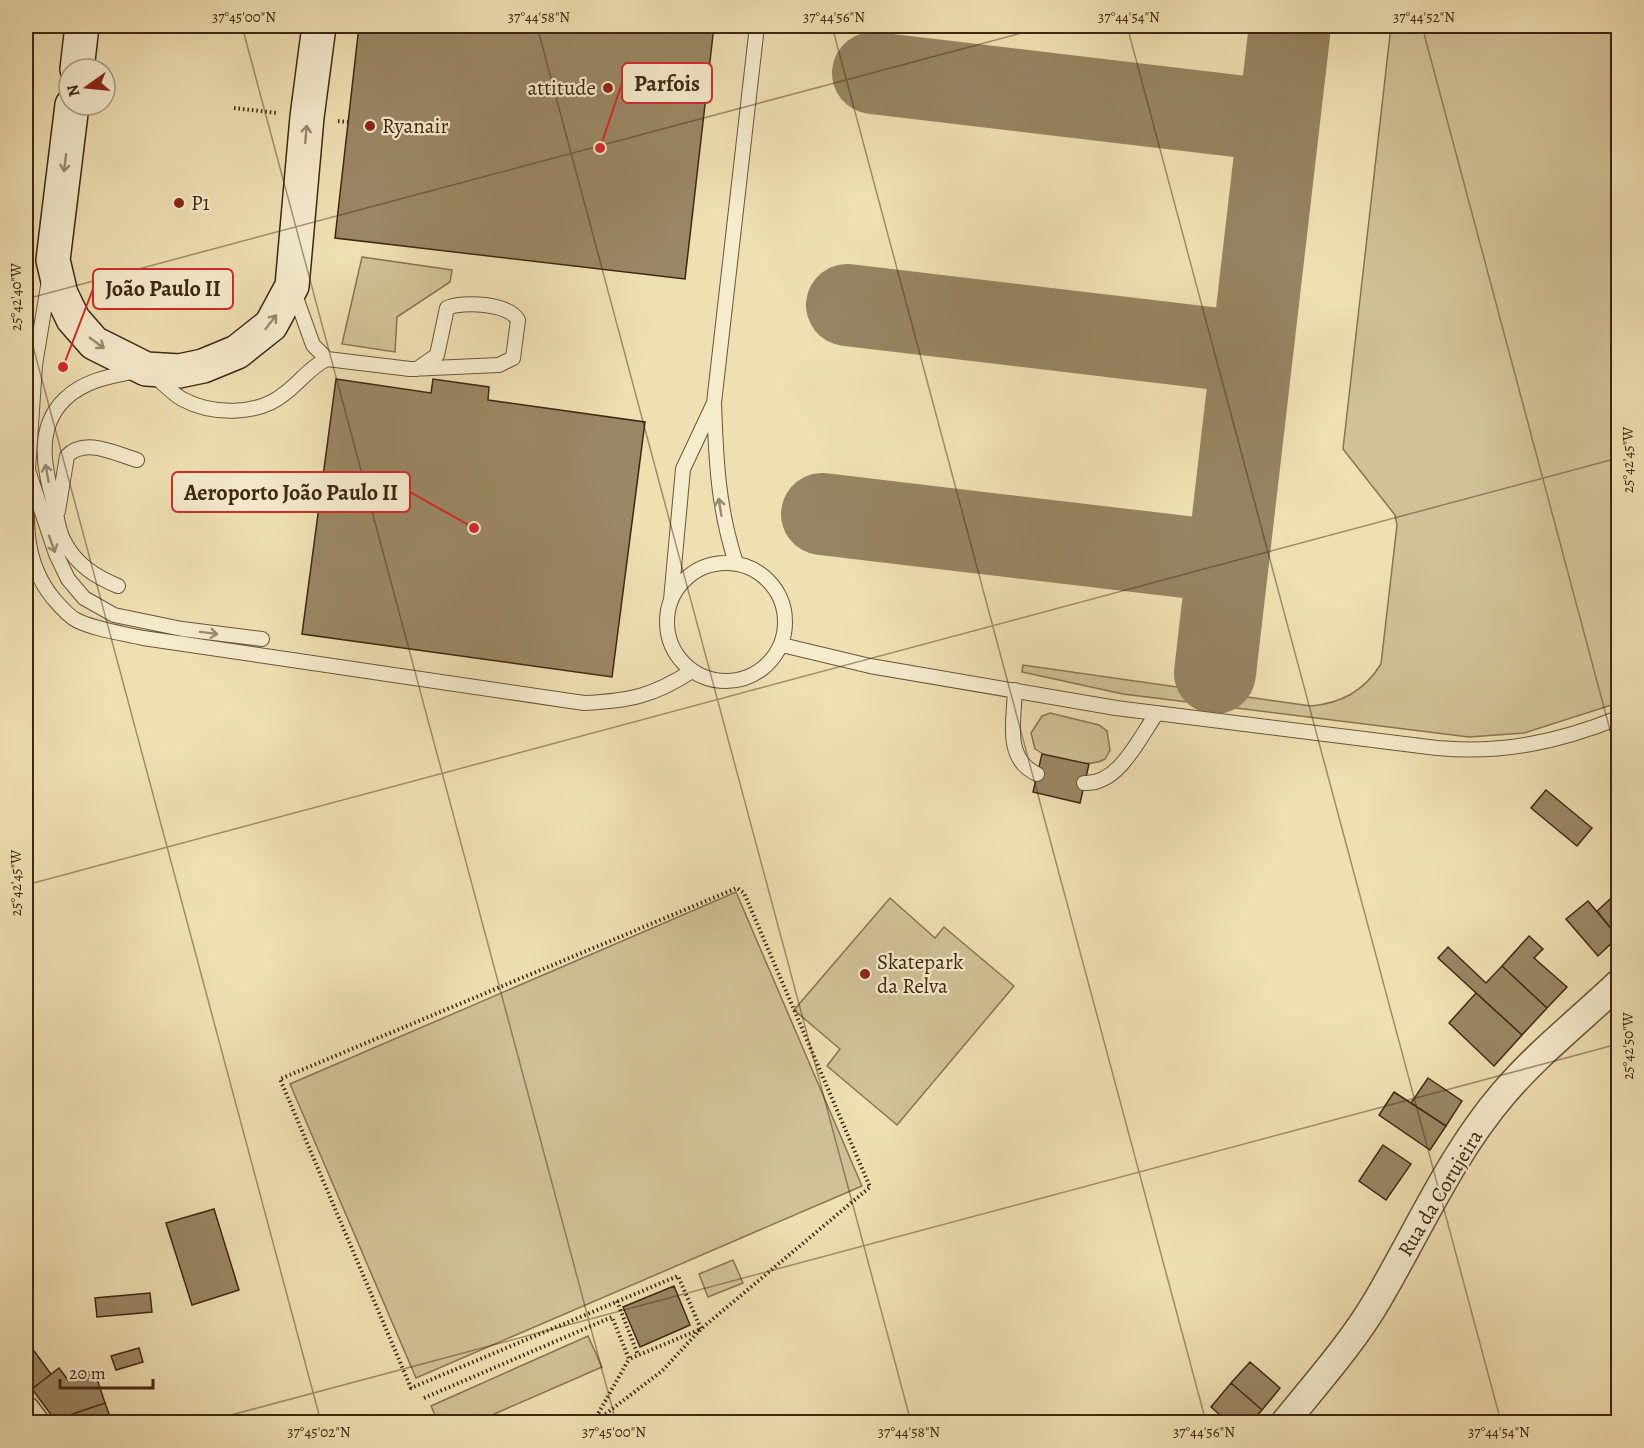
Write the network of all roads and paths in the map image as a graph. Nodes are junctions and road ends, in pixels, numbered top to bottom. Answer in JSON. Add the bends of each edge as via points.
{"nodes":[{"id":1,"x":82,"y":26,"type":"edge"},
{"id":2,"x":319,"y":26,"type":"edge"},
{"id":3,"x":757,"y":26,"type":"edge"},
{"id":4,"x":78,"y":57,"type":"edge"},
{"id":5,"x":71,"y":117,"type":"edge"},
{"id":6,"x":53,"y":260,"type":"junction"},
{"id":7,"x":292,"y":286,"type":"junction"},
{"id":8,"x":327,"y":359,"type":"junction"},
{"id":9,"x":146,"y":369,"type":"junction"},
{"id":10,"x":417,"y":369,"type":"junction"},
{"id":11,"x":714,"y":403,"type":"junction"},
{"id":12,"x":137,"y":460,"type":"dead end"},
{"id":13,"x":28,"y":470,"type":"junction"},
{"id":14,"x":57,"y":516,"type":"junction"},
{"id":15,"x":736,"y":563,"type":"junction"},
{"id":16,"x":118,"y":586,"type":"dead end"},
{"id":17,"x":671,"y":600,"type":"junction"},
{"id":18,"x":262,"y":639,"type":"dead end"},
{"id":19,"x":782,"y":645,"type":"junction"},
{"id":20,"x":692,"y":671,"type":"junction"},
{"id":21,"x":1015,"y":690,"type":"junction"},
{"id":22,"x":1157,"y":713,"type":"junction"},
{"id":23,"x":1618,"y":718,"type":"edge"},
{"id":24,"x":1037,"y":774,"type":"dead end"},
{"id":25,"x":1084,"y":783,"type":"dead end"},
{"id":26,"x":1618,"y":984,"type":"edge"},
{"id":27,"x":617,"y":1301,"type":"junction"},
{"id":28,"x":701,"y":1329,"type":"junction"},
{"id":29,"x":638,"y":1355,"type":"junction"},
{"id":30,"x":629,"y":1359,"type":"junction"},
{"id":31,"x":424,"y":1398,"type":"dead end"},
{"id":32,"x":26,"y":1410,"type":"edge"},
{"id":33,"x":35,"y":1422,"type":"edge"},
{"id":34,"x":594,"y":1422,"type":"edge"},
{"id":35,"x":1285,"y":1422,"type":"edge"}],
"edges":[{"from":1,"to":4,"type":"main road"},
{"from":7,"to":2,"type":"main road","one_way":true},
{"from":3,"to":11,"type":"lane"},
{"from":5,"to":6,"type":"main road","one_way":true},
{"from":6,"to":9,"type":"main road","one_way":true,"via":[[61,294],[73,319],[94,343]]},
{"from":6,"to":13,"type":"lane","via":[[40,326]]},
{"from":7,"to":8,"type":"lane","via":[[314,345]]},
{"from":9,"to":7,"type":"main road","one_way":true,"via":[[203,366],[237,352],[271,325]]},
{"from":8,"to":9,"type":"lane","via":[[282,396],[264,405],[231,411],[180,398]]},
{"from":8,"to":10,"type":"lane"},
{"from":14,"to":9,"type":"lane","one_way":true,"via":[[44,455],[46,431],[53,414],[66,398],[92,381]]},
{"from":10,"to":10,"type":"lane","via":[[507,363],[513,358],[518,320],[502,308],[455,304],[447,308],[437,355]]},
{"from":15,"to":11,"type":"lane","one_way":true,"via":[[723,526],[717,485]]},
{"from":11,"to":17,"type":"lane","via":[[683,469]]},
{"from":12,"to":14,"type":"lane","via":[[92,447],[73,450],[67,456]]},
{"from":13,"to":18,"type":"lane","one_way":true,"via":[[56,554],[68,579],[84,598],[114,615],[136,621]]},
{"from":13,"to":20,"type":"lane","via":[[29,551],[49,593],[75,620],[143,638],[584,703],[645,695],[664,689]]},
{"from":14,"to":16,"type":"lane","via":[[64,542],[77,559],[90,573]]},
{"from":15,"to":17,"type":"lane","via":[[709,565],[686,578]]},
{"from":15,"to":19,"type":"lane","via":[[760,573],[778,593],[786,619]]},
{"from":17,"to":20,"type":"lane","via":[[666,626],[674,652]]},
{"from":19,"to":20,"type":"lane","via":[[766,667],[743,680],[716,681]]},
{"from":19,"to":21,"type":"lane","via":[[870,666]]},
{"from":21,"to":22,"type":"lane"},
{"from":21,"to":24,"type":"lane","via":[[1013,745],[1023,765]]},
{"from":22,"to":23,"type":"lane","via":[[1469,751],[1553,741]]},
{"from":22,"to":25,"type":"lane","via":[[1116,772],[1095,784]]},
{"from":26,"to":35,"type":"street","name":"Rua da Corujeira","via":[[1534,1062],[1490,1112],[1449,1171],[1377,1302]]},
{"from":27,"to":28,"type":"path","via":[[678,1276]]},
{"from":27,"to":28,"type":"path","via":[[411,1388],[280,1079],[737,888],[744,893],[870,1186]]},
{"from":27,"to":29,"type":"path"},
{"from":28,"to":29,"type":"path"},
{"from":28,"to":34,"type":"path","via":[[662,1371]]},
{"from":29,"to":30,"type":"path"},
{"from":30,"to":31,"type":"path","via":[[612,1317]]},
{"from":30,"to":34,"type":"path"},
{"from":32,"to":33,"type":"street"}]}
